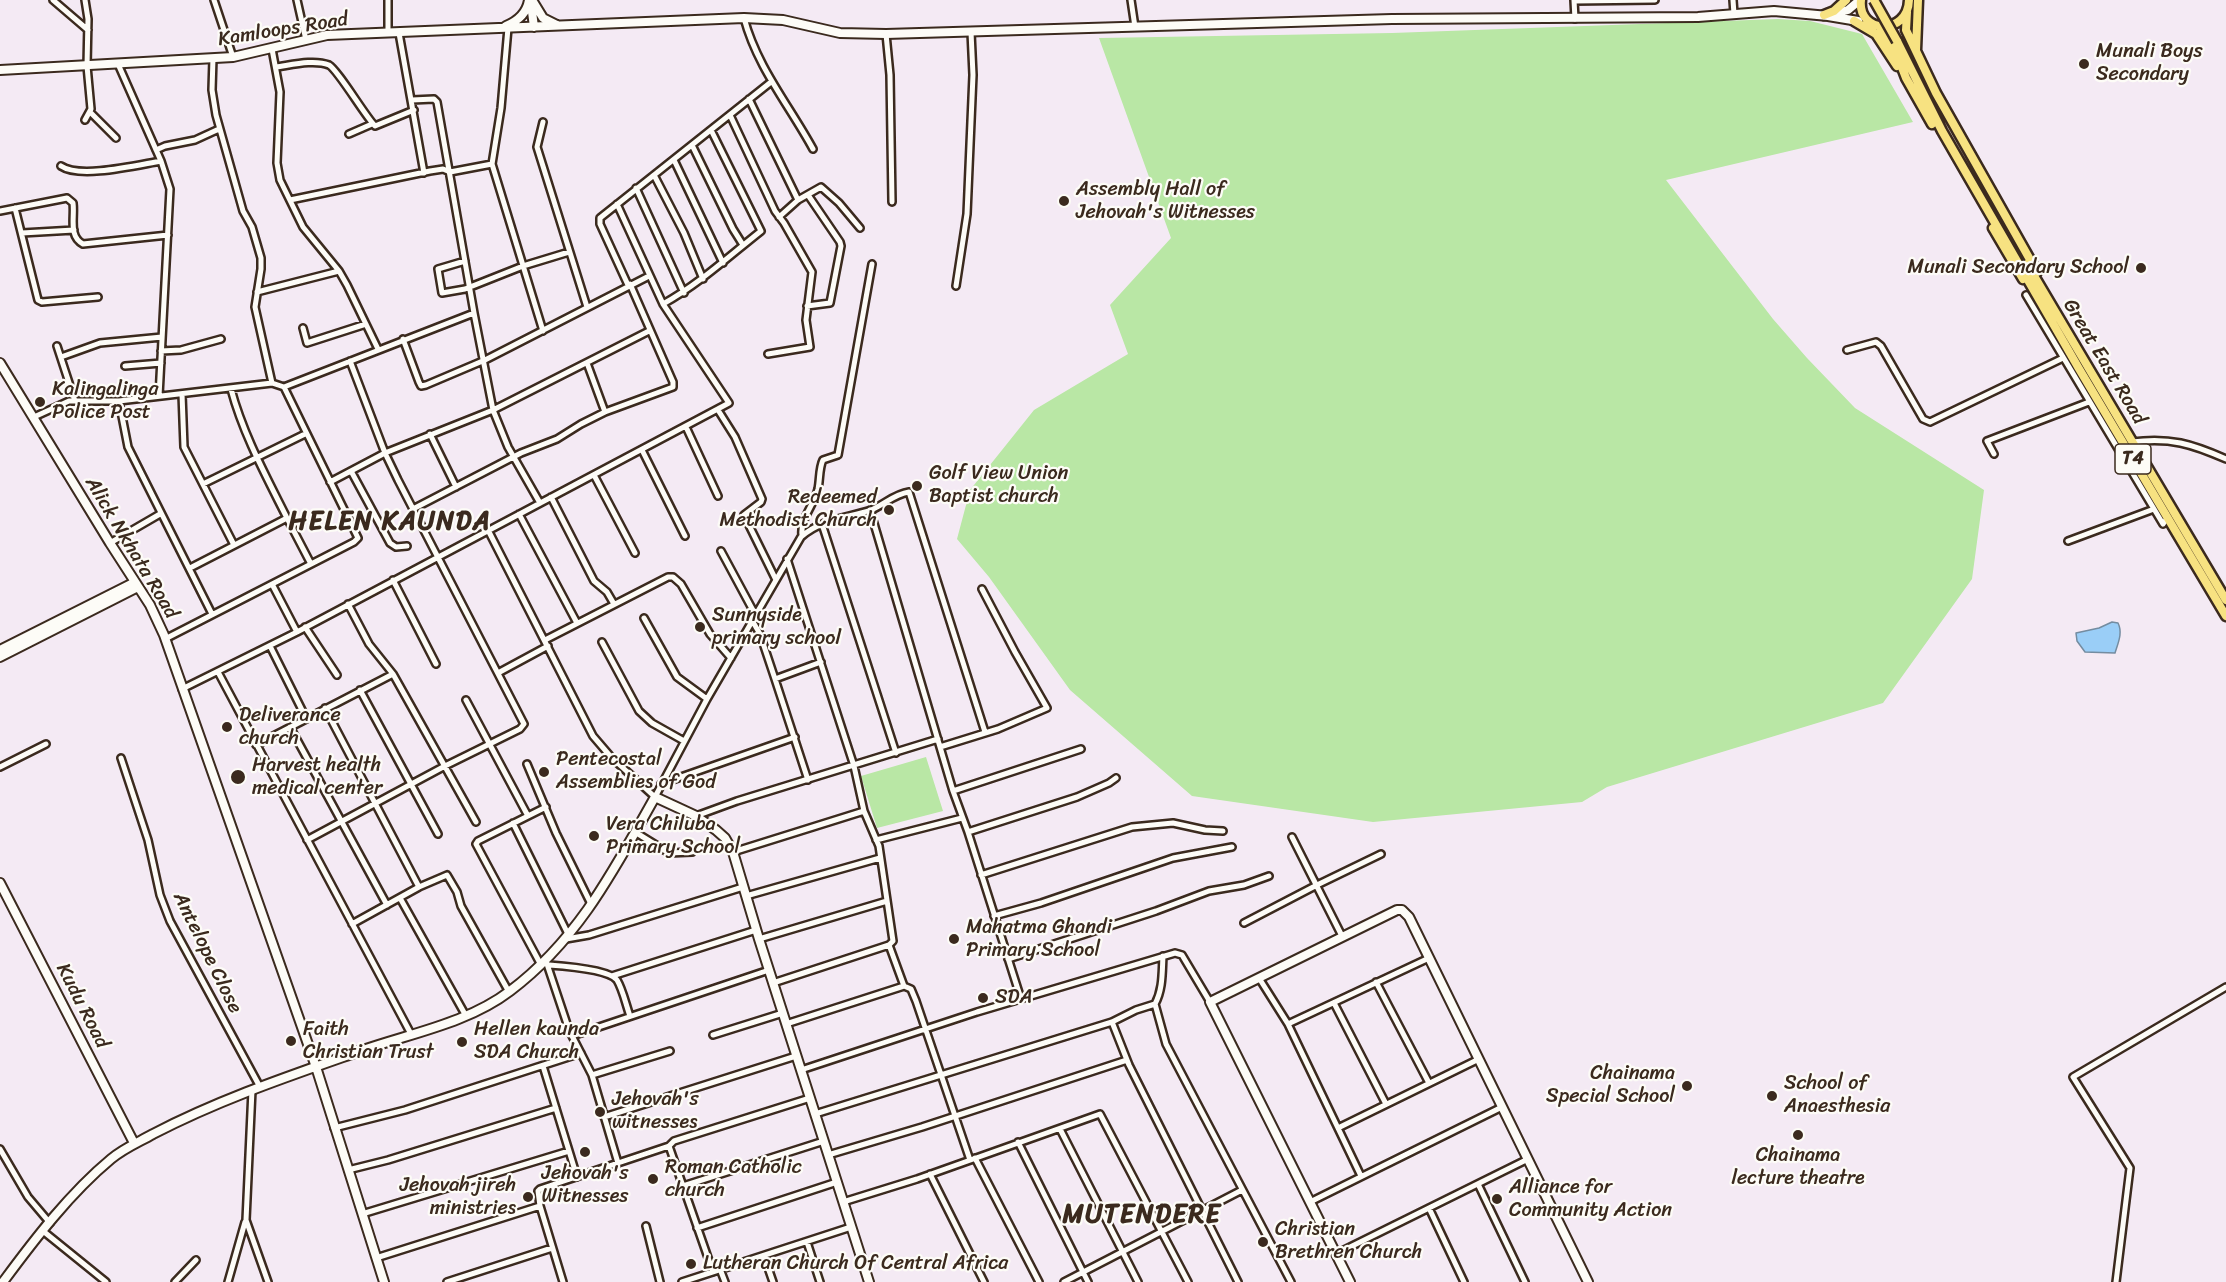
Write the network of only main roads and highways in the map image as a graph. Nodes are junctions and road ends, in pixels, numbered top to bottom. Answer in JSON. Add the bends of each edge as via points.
{"nodes":[{"id":1,"x":531,"y":0,"type":"edge"},
{"id":2,"x":1846,"y":0,"type":"edge"},
{"id":3,"x":1860,"y":0,"type":"edge"},
{"id":4,"x":1874,"y":0,"type":"edge"},
{"id":5,"x":1880,"y":0,"type":"edge"},
{"id":6,"x":1909,"y":0,"type":"edge"},
{"id":7,"x":1918,"y":0,"type":"edge"},
{"id":8,"x":1907,"y":12,"type":"junction"},
{"id":9,"x":1826,"y":16,"type":"junction"},
{"id":10,"x":1854,"y":21,"type":"junction"},
{"id":11,"x":1870,"y":22,"type":"junction"},
{"id":12,"x":558,"y":26,"type":"junction"},
{"id":13,"x":534,"y":27,"type":"junction"},
{"id":14,"x":1880,"y":27,"type":"junction"},
{"id":15,"x":496,"y":28,"type":"junction"},
{"id":16,"x":1899,"y":40,"type":"junction"},
{"id":17,"x":1916,"y":51,"type":"junction"},
{"id":18,"x":0,"y":70,"type":"edge"},
{"id":19,"x":1906,"y":78,"type":"junction"},
{"id":20,"x":2044,"y":298,"type":"junction"},
{"id":21,"x":0,"y":363,"type":"edge"},
{"id":22,"x":137,"y":585,"type":"junction"},
{"id":23,"x":2226,"y":600,"type":"edge"},
{"id":24,"x":2226,"y":616,"type":"edge"},
{"id":25,"x":0,"y":650,"type":"edge"},
{"id":26,"x":0,"y":657,"type":"edge"},
{"id":27,"x":0,"y":883,"type":"edge"},
{"id":28,"x":316,"y":1067,"type":"junction"},
{"id":29,"x":134,"y":1143,"type":"junction"},
{"id":30,"x":3,"y":1282,"type":"edge"},
{"id":31,"x":384,"y":1282,"type":"edge"},
{"id":32,"x":869,"y":1282,"type":"edge"},
{"id":33,"x":1350,"y":1282,"type":"edge"},
{"id":34,"x":1588,"y":1282,"type":"edge"}],
"edges":[{"from":1,"to":12,"type":"main road","via":[[543,18]]},
{"from":1,"to":13,"type":"main road"},
{"from":1,"to":15,"type":"main road","via":[[516,22]]},
{"from":2,"to":9,"type":"main road"},
{"from":3,"to":9,"type":"main road","name":"Kamloops Road","via":[[1848,10]]},
{"from":3,"to":11,"type":"main road","via":[[1863,15]]},
{"from":4,"to":16,"type":"main road","name":"Great East Road","number":"T4","bridge":true},
{"from":5,"to":16,"type":"main road","name":"Great East Road","number":"T4"},
{"from":6,"to":8,"type":"main road","name":"Great East Road"},
{"from":7,"to":17,"type":"main road"},
{"from":8,"to":14,"type":"main road","via":[[1896,24]]},
{"from":8,"to":17,"type":"main road","name":"Great East Road","number":"T4","via":[[1906,30]]},
{"from":9,"to":10,"type":"main road","name":"Kamloops Road"},
{"from":9,"to":12,"type":"main road","name":"Kamloops Road","via":[[1784,11],[1698,17],[1392,19],[886,34],[851,34],[783,20],[744,18]]},
{"from":10,"to":11,"type":"main road","name":"Kamloops Road"},
{"from":10,"to":19,"type":"main road","via":[[1876,34]]},
{"from":11,"to":14,"type":"main road"},
{"from":12,"to":13,"type":"main road","name":"Kamloops Road"},
{"from":13,"to":15,"type":"main road","name":"Kamloops Road"},
{"from":14,"to":19,"type":"main road","name":"Great East Road","number":"T4"},
{"from":15,"to":18,"type":"main road","name":"Kamloops Road","via":[[327,35],[233,57]]},
{"from":16,"to":20,"type":"main road","name":"Great East Road","number":"T4"},
{"from":17,"to":20,"type":"main road","name":"Great East Road","number":"T4","via":[[1976,167],[2034,263]]},
{"from":19,"to":20,"type":"main road","name":"Great East Road","number":"T4","via":[[2020,274]]},
{"from":20,"to":23,"type":"main road","name":"Great East Road","number":"T4"},
{"from":20,"to":24,"type":"main road","name":"Great East Road","number":"T4"},
{"from":21,"to":22,"type":"main road","name":"Alick Nkhata Road"},
{"from":22,"to":25,"type":"main road"},
{"from":22,"to":26,"type":"main road"},
{"from":22,"to":28,"type":"main road","name":"Alick Nkhata Road","via":[[154,611],[165,639]]},
{"from":27,"to":29,"type":"main road","name":"Kudu Road"},
{"from":28,"to":29,"type":"main road","via":[[200,1111]]},
{"from":28,"to":31,"type":"main road","name":"Alick Nkhata Road"},
{"from":28,"to":32,"type":"main road","via":[[466,1016],[509,992],[545,964],[591,904],[655,797],[721,833],[733,852]]},
{"from":29,"to":30,"type":"main road","via":[[111,1159],[50,1223]]},
{"from":33,"to":34,"type":"main road","via":[[1210,1002],[1402,910],[1409,917]]}]}
